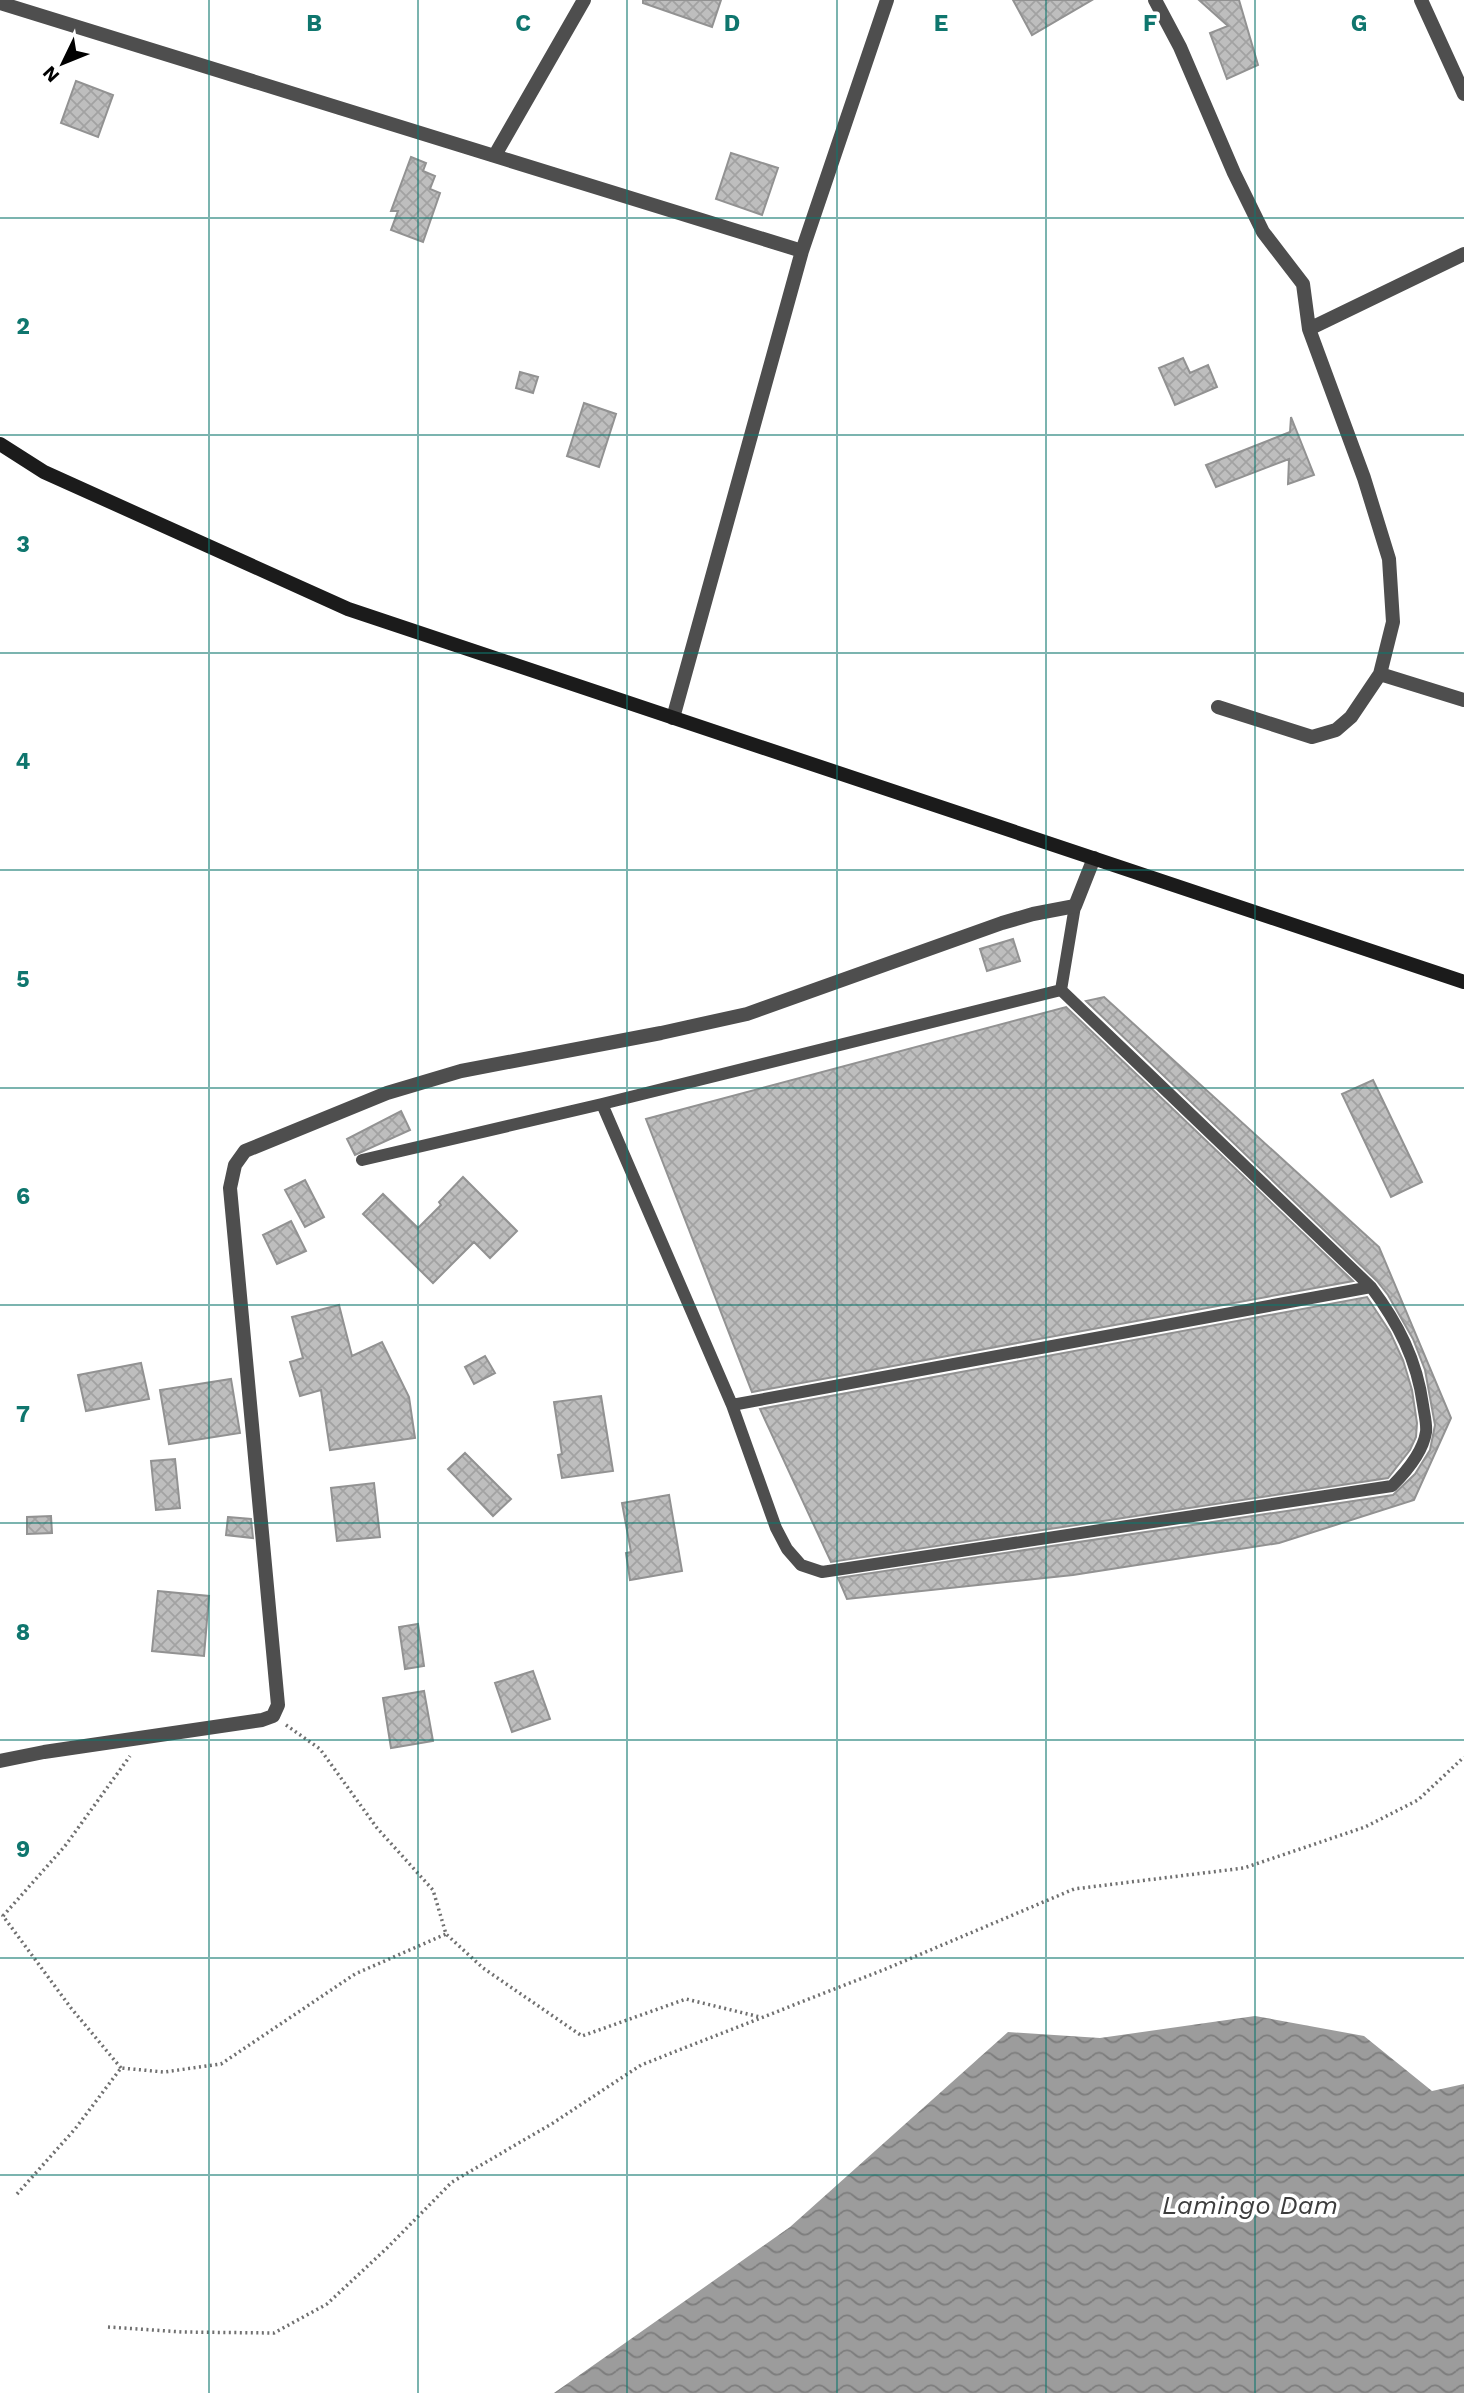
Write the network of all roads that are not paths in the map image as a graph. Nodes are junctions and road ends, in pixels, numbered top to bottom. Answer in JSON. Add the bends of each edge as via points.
{"nodes":[{"id":1,"x":584,"y":0,"type":"edge"},
{"id":2,"x":887,"y":0,"type":"edge"},
{"id":3,"x":1155,"y":0,"type":"edge"},
{"id":4,"x":1421,"y":0,"type":"edge"},
{"id":5,"x":0,"y":3,"type":"edge"},
{"id":6,"x":1464,"y":94,"type":"edge"},
{"id":7,"x":495,"y":155,"type":"junction"},
{"id":8,"x":802,"y":251,"type":"junction"},
{"id":9,"x":1464,"y":254,"type":"edge"},
{"id":10,"x":1310,"y":329,"type":"junction"},
{"id":11,"x":0,"y":444,"type":"edge"},
{"id":12,"x":1380,"y":674,"type":"junction"},
{"id":13,"x":1464,"y":700,"type":"edge"},
{"id":14,"x":1218,"y":707,"type":"dead end"},
{"id":15,"x":673,"y":718,"type":"junction"},
{"id":16,"x":1094,"y":858,"type":"junction"},
{"id":17,"x":1075,"y":906,"type":"junction"},
{"id":18,"x":1464,"y":982,"type":"edge"},
{"id":19,"x":1061,"y":990,"type":"junction"},
{"id":20,"x":603,"y":1104,"type":"junction"},
{"id":21,"x":362,"y":1160,"type":"dead end"},
{"id":22,"x":1371,"y":1287,"type":"junction"},
{"id":23,"x":732,"y":1405,"type":"junction"},
{"id":24,"x":0,"y":1761,"type":"edge"}],
"edges":[{"from":1,"to":7,"type":"street"},
{"from":2,"to":8,"type":"street"},
{"from":3,"to":10,"type":"street","via":[[1263,232],[1303,284]]},
{"from":4,"to":6,"type":"street"},
{"from":5,"to":7,"type":"street"},
{"from":7,"to":8,"type":"street"},
{"from":8,"to":15,"type":"street"},
{"from":9,"to":10,"type":"street"},
{"from":10,"to":12,"type":"street","via":[[1389,559],[1393,622]]},
{"from":11,"to":15,"type":"main road","via":[[44,472],[348,609]]},
{"from":12,"to":13,"type":"street"},
{"from":12,"to":14,"type":"street","via":[[1351,717],[1336,730],[1312,737]]},
{"from":15,"to":16,"type":"main road"},
{"from":16,"to":17,"type":"street"},
{"from":16,"to":18,"type":"main road"},
{"from":17,"to":19,"type":"lane"},
{"from":17,"to":24,"type":"street","via":[[1002,923],[747,1014],[461,1071],[387,1093],[245,1151],[235,1165],[230,1188],[278,1705],[273,1716],[262,1720]]},
{"from":19,"to":20,"type":"lane"},
{"from":19,"to":22,"type":"lane"},
{"from":20,"to":21,"type":"lane"},
{"from":20,"to":23,"type":"lane"},
{"from":22,"to":23,"type":"lane"},
{"from":22,"to":23,"type":"lane","via":[[1407,1345],[1419,1379],[1426,1432],[1412,1466],[1392,1486],[822,1572],[801,1565],[787,1549]]}]}
